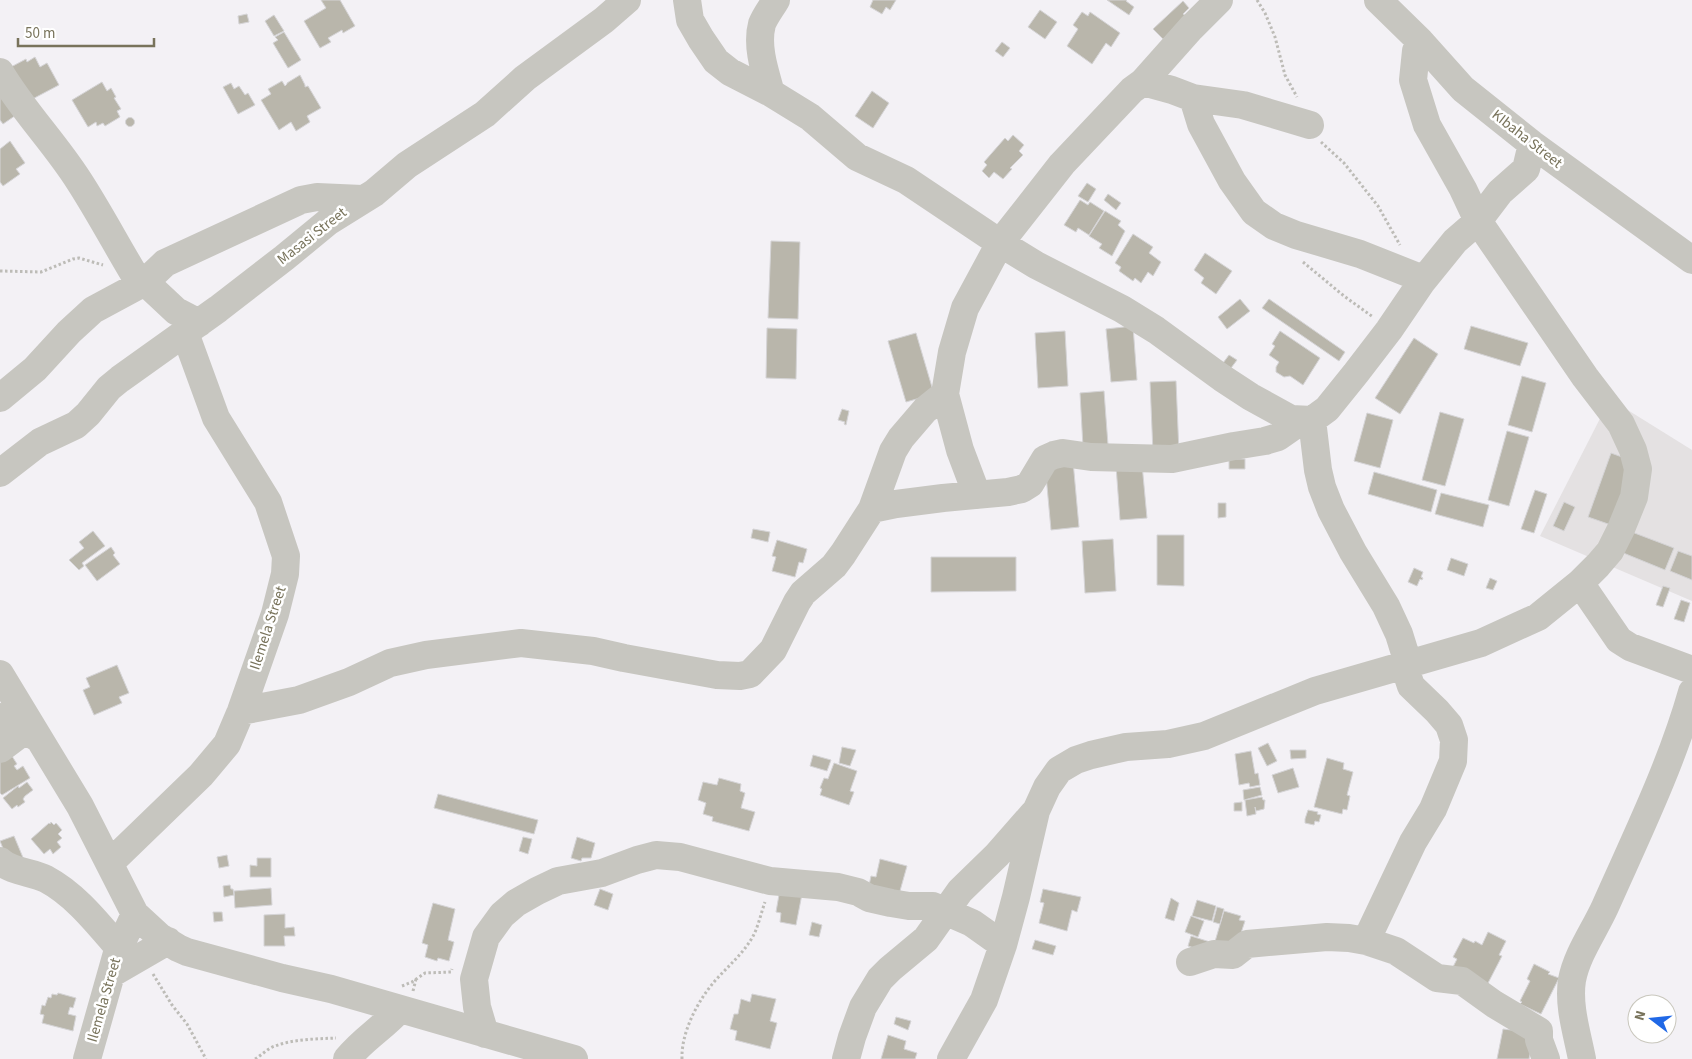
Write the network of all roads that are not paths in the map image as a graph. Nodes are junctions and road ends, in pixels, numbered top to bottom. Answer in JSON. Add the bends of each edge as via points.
{"nodes":[{"id":1,"x":627,"y":0,"type":"edge"},
{"id":2,"x":687,"y":0,"type":"edge"},
{"id":3,"x":776,"y":0,"type":"edge"},
{"id":4,"x":1219,"y":0,"type":"edge"},
{"id":5,"x":1378,"y":0,"type":"edge"},
{"id":6,"x":1420,"y":41,"type":"junction"},
{"id":7,"x":0,"y":72,"type":"edge"},
{"id":8,"x":1143,"y":82,"type":"junction"},
{"id":9,"x":771,"y":93,"type":"junction"},
{"id":10,"x":1192,"y":98,"type":"junction"},
{"id":11,"x":1310,"y":125,"type":"road end"},
{"id":12,"x":1532,"y":144,"type":"junction"},
{"id":13,"x":362,"y":199,"type":"junction"},
{"id":14,"x":1478,"y":221,"type":"junction"},
{"id":15,"x":1000,"y":243,"type":"junction"},
{"id":16,"x":1692,"y":260,"type":"edge"},
{"id":17,"x":1418,"y":277,"type":"dead end"},
{"id":18,"x":139,"y":280,"type":"junction"},
{"id":19,"x":186,"y":325,"type":"junction"},
{"id":20,"x":945,"y":394,"type":"junction"},
{"id":21,"x":0,"y":398,"type":"edge"},
{"id":22,"x":1307,"y":421,"type":"junction"},
{"id":23,"x":0,"y":473,"type":"edge"},
{"id":24,"x":977,"y":495,"type":"junction"},
{"id":25,"x":872,"y":509,"type":"junction"},
{"id":26,"x":1580,"y":583,"type":"junction"},
{"id":27,"x":1408,"y":663,"type":"junction"},
{"id":28,"x":1692,"y":670,"type":"edge"},
{"id":29,"x":0,"y":674,"type":"edge"},
{"id":30,"x":1692,"y":692,"type":"edge"},
{"id":31,"x":241,"y":711,"type":"junction"},
{"id":32,"x":0,"y":717,"type":"edge"},
{"id":33,"x":32,"y":735,"type":"junction"},
{"id":34,"x":0,"y":749,"type":"edge"},
{"id":35,"x":1036,"y":811,"type":"junction"},
{"id":36,"x":0,"y":861,"type":"edge"},
{"id":37,"x":110,"y":863,"type":"junction"},
{"id":38,"x":945,"y":911,"type":"junction"},
{"id":39,"x":135,"y":914,"type":"junction"},
{"id":40,"x":1366,"y":940,"type":"junction"},
{"id":41,"x":168,"y":941,"type":"junction"},
{"id":42,"x":1003,"y":945,"type":"junction"},
{"id":43,"x":131,"y":952,"type":"junction"},
{"id":44,"x":1190,"y":962,"type":"dead end"},
{"id":45,"x":398,"y":998,"type":"junction"},
{"id":46,"x":485,"y":1034,"type":"junction"},
{"id":47,"x":87,"y":1059,"type":"edge"},
{"id":48,"x":347,"y":1059,"type":"edge"},
{"id":49,"x":574,"y":1059,"type":"edge"},
{"id":50,"x":846,"y":1059,"type":"edge"},
{"id":51,"x":951,"y":1059,"type":"edge"},
{"id":52,"x":1546,"y":1059,"type":"edge"},
{"id":53,"x":1582,"y":1059,"type":"edge"}],
"edges":[{"from":1,"to":13,"type":"street","name":"Masasi Street","via":[[525,78],[485,114]]},
{"from":2,"to":9,"type":"street","via":[[690,20],[716,61]]},
{"from":3,"to":9,"type":"street","via":[[763,22],[761,34]]},
{"from":4,"to":8,"type":"street"},
{"from":5,"to":6,"type":"street","name":"KIbaha Street"},
{"from":6,"to":12,"type":"street","name":"KIbaha Street","via":[[1463,89]]},
{"from":6,"to":14,"type":"street","via":[[1414,59],[1413,80],[1422,110]]},
{"from":7,"to":18,"type":"street","via":[[78,180]]},
{"from":8,"to":10,"type":"street"},
{"from":8,"to":15,"type":"street","via":[[1062,164]]},
{"from":9,"to":15,"type":"street","via":[[810,117],[856,157],[906,180]]},
{"from":10,"to":11,"type":"street","via":[[1243,104]]},
{"from":10,"to":17,"type":"street","via":[[1201,124],[1232,181],[1254,212],[1274,226],[1296,235],[1360,254]]},
{"from":12,"to":14,"type":"street","via":[[1526,169],[1500,192]]},
{"from":12,"to":16,"type":"street","name":"KIbaha Street"},
{"from":13,"to":18,"type":"street","via":[[317,197],[301,200],[165,263]]},
{"from":13,"to":19,"type":"street","name":"Masasi Street","via":[[312,233],[284,258]]},
{"from":14,"to":22,"type":"street","via":[[1455,241],[1421,283],[1327,409]]},
{"from":14,"to":26,"type":"street","via":[[1621,424],[1633,450],[1638,469],[1634,497],[1621,530],[1610,551]]},
{"from":15,"to":20,"type":"street","via":[[965,308],[952,352]]},
{"from":15,"to":22,"type":"street","via":[[1122,309],[1251,397],[1291,419]]},
{"from":18,"to":19,"type":"street"},
{"from":18,"to":21,"type":"street","via":[[93,310],[35,369]]},
{"from":19,"to":23,"type":"street","name":"Masasi Street","via":[[109,388],[76,425],[40,442]]},
{"from":19,"to":31,"type":"street","name":"Ilemela Street","via":[[216,418],[268,502],[286,556],[281,594]]},
{"from":20,"to":24,"type":"street","via":[[960,450]]},
{"from":20,"to":25,"type":"street","via":[[925,410],[900,438]]},
{"from":22,"to":24,"type":"street","via":[[1266,442],[1172,459],[1091,457],[1063,452],[1045,459],[1030,484],[1022,489]]},
{"from":22,"to":27,"type":"street","via":[[1328,502],[1353,552],[1386,606]]},
{"from":24,"to":25,"type":"street","via":[[920,500]]},
{"from":25,"to":31,"type":"street","via":[[844,554],[797,602],[773,650],[750,674],[718,675],[593,651],[521,643],[390,663],[300,700]]},
{"from":26,"to":27,"type":"street","via":[[1538,617],[1506,632],[1481,643]]},
{"from":26,"to":28,"type":"street","via":[[1619,640]]},
{"from":27,"to":35,"type":"street","via":[[1315,691],[1204,736],[1091,754],[1059,770]]},
{"from":27,"to":40,"type":"street","via":[[1411,686],[1449,725],[1455,752],[1433,809],[1413,842]]},
{"from":29,"to":33,"type":"street"},
{"from":30,"to":53,"type":"street","via":[[1654,795],[1572,979],[1571,1000]]},
{"from":31,"to":37,"type":"street","name":"Ilemela Street","via":[[226,744],[201,776]]},
{"from":32,"to":33,"type":"street"},
{"from":33,"to":34,"type":"street"},
{"from":33,"to":37,"type":"street","via":[[58,767]]},
{"from":35,"to":38,"type":"street"},
{"from":35,"to":42,"type":"street"},
{"from":36,"to":43,"type":"street","via":[[46,879],[86,910]]},
{"from":37,"to":39,"type":"street"},
{"from":38,"to":42,"type":"street","via":[[972,923]]},
{"from":38,"to":46,"type":"street","via":[[933,906],[909,906],[869,898],[838,886],[770,881],[680,857],[656,855],[602,873],[558,881],[516,903],[502,915],[486,937],[474,979],[477,1007]]},
{"from":38,"to":50,"type":"street","via":[[926,939],[890,969],[871,992]]},
{"from":39,"to":41,"type":"street"},
{"from":39,"to":43,"type":"street","name":"Ilemela Street"},
{"from":40,"to":44,"type":"street","via":[[1327,937],[1246,944],[1233,955],[1214,954]]},
{"from":40,"to":52,"type":"street","via":[[1396,951],[1437,978],[1462,981],[1539,1031]]},
{"from":41,"to":43,"type":"street"},
{"from":41,"to":45,"type":"street","via":[[187,952],[282,978],[331,989]]},
{"from":42,"to":51,"type":"street","via":[[984,1000]]},
{"from":43,"to":47,"type":"street","name":"Ilemela Street","via":[[111,974]]},
{"from":45,"to":46,"type":"street"},
{"from":45,"to":48,"type":"street","via":[[388,1023]]},
{"from":46,"to":49,"type":"street"}]}
